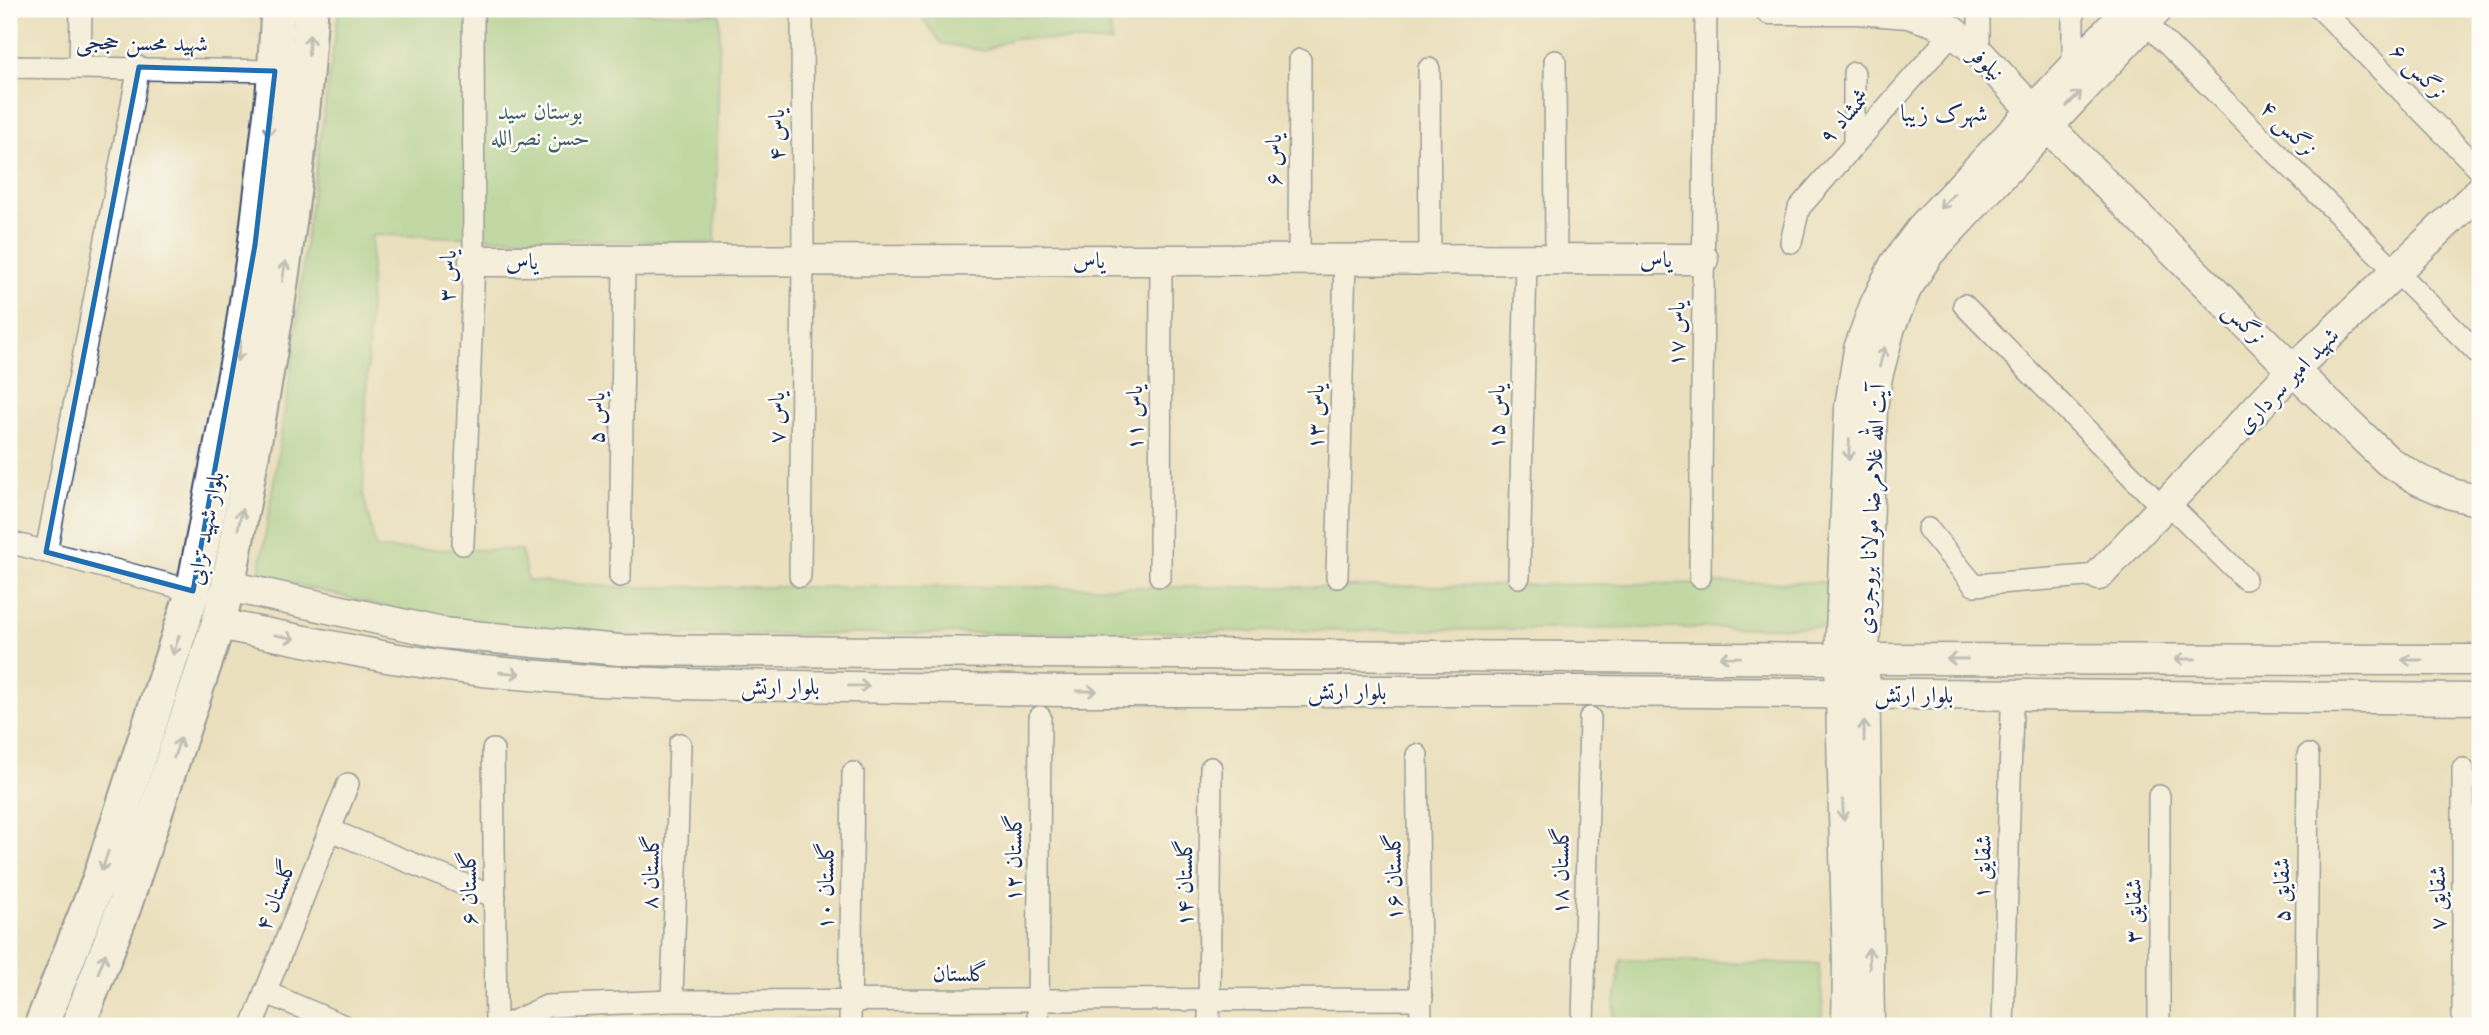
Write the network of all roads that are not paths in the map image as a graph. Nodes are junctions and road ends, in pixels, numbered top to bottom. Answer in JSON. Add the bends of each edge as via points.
{"nodes":[{"id":1,"x":81,"y":9,"type":"edge"},
{"id":2,"x":278,"y":9,"type":"edge"},
{"id":3,"x":311,"y":9,"type":"edge"},
{"id":4,"x":473,"y":9,"type":"edge"},
{"id":5,"x":802,"y":9,"type":"edge"},
{"id":6,"x":1706,"y":9,"type":"edge"},
{"id":7,"x":1770,"y":9,"type":"edge"},
{"id":8,"x":1836,"y":9,"type":"edge"},
{"id":9,"x":1979,"y":9,"type":"edge"},
{"id":10,"x":2073,"y":9,"type":"edge"},
{"id":11,"x":2320,"y":9,"type":"edge"},
{"id":12,"x":2144,"y":13,"type":"edge"},
{"id":13,"x":1953,"y":32,"type":"junction"},
{"id":14,"x":1979,"y":53,"type":"junction"},
{"id":15,"x":1300,"y":60,"type":"dead end"},
{"id":16,"x":1555,"y":61,"type":"dead end"},
{"id":17,"x":9,"y":67,"type":"edge"},
{"id":18,"x":139,"y":67,"type":"junction"},
{"id":19,"x":80,"y":68,"type":"junction"},
{"id":20,"x":2073,"y":68,"type":"junction"},
{"id":21,"x":1429,"y":69,"type":"dead end"},
{"id":22,"x":275,"y":71,"type":"junction"},
{"id":23,"x":1854,"y":73,"type":"dead end"},
{"id":24,"x":2040,"y":118,"type":"junction"},
{"id":25,"x":1854,"y":145,"type":"junction"},
{"id":26,"x":2480,"y":170,"type":"edge"},
{"id":27,"x":2480,"y":191,"type":"edge"},
{"id":28,"x":1791,"y":242,"type":"dead end"},
{"id":29,"x":1345,"y":259,"type":"junction"},
{"id":30,"x":1430,"y":259,"type":"junction"},
{"id":31,"x":1526,"y":259,"type":"junction"},
{"id":32,"x":1556,"y":259,"type":"junction"},
{"id":33,"x":1703,"y":259,"type":"junction"},
{"id":34,"x":803,"y":260,"type":"junction"},
{"id":35,"x":1161,"y":260,"type":"junction"},
{"id":36,"x":1299,"y":260,"type":"junction"},
{"id":37,"x":474,"y":261,"type":"junction"},
{"id":38,"x":624,"y":261,"type":"junction"},
{"id":39,"x":2395,"y":271,"type":"junction"},
{"id":40,"x":1964,"y":306,"type":"dead end"},
{"id":41,"x":2480,"y":355,"type":"edge"},
{"id":42,"x":2293,"y":370,"type":"junction"},
{"id":43,"x":2480,"y":501,"type":"edge"},
{"id":44,"x":2165,"y":506,"type":"junction"},
{"id":45,"x":1928,"y":529,"type":"dead end"},
{"id":46,"x":9,"y":542,"type":"edge"},
{"id":47,"x":463,"y":544,"type":"dead end"},
{"id":48,"x":46,"y":552,"type":"junction"},
{"id":49,"x":2099,"y":575,"type":"joint"},
{"id":50,"x":620,"y":576,"type":"dead end"},
{"id":51,"x":800,"y":576,"type":"dead end"},
{"id":52,"x":1160,"y":576,"type":"dead end"},
{"id":53,"x":1337,"y":576,"type":"dead end"},
{"id":54,"x":1519,"y":577,"type":"dead end"},
{"id":55,"x":1700,"y":577,"type":"dead end"},
{"id":56,"x":2245,"y":579,"type":"dead end"},
{"id":57,"x":228,"y":586,"type":"junction"},
{"id":58,"x":193,"y":591,"type":"junction"},
{"id":59,"x":219,"y":624,"type":"junction"},
{"id":60,"x":1037,"y":654,"type":"junction"},
{"id":61,"x":1852,"y":659,"type":"junction"},
{"id":62,"x":2480,"y":660,"type":"edge"},
{"id":63,"x":1852,"y":693,"type":"junction"},
{"id":64,"x":2480,"y":699,"type":"edge"},
{"id":65,"x":1039,"y":703,"type":"junction"},
{"id":66,"x":2012,"y":710,"type":"dead end"},
{"id":67,"x":1590,"y":718,"type":"dead end"},
{"id":68,"x":680,"y":744,"type":"dead end"},
{"id":69,"x":493,"y":750,"type":"dead end"},
{"id":70,"x":1417,"y":755,"type":"dead end"},
{"id":71,"x":2308,"y":755,"type":"dead end"},
{"id":72,"x":1211,"y":768,"type":"dead end"},
{"id":73,"x":2463,"y":769,"type":"dead end"},
{"id":74,"x":853,"y":773,"type":"dead end"},
{"id":75,"x":348,"y":784,"type":"dead end"},
{"id":76,"x":2159,"y":796,"type":"dead end"},
{"id":77,"x":330,"y":830,"type":"junction"},
{"id":78,"x":495,"y":897,"type":"junction"},
{"id":79,"x":265,"y":992,"type":"junction"},
{"id":80,"x":1037,"y":999,"type":"junction"},
{"id":81,"x":1209,"y":999,"type":"junction"},
{"id":82,"x":1422,"y":999,"type":"junction"},
{"id":83,"x":849,"y":1000,"type":"junction"},
{"id":84,"x":672,"y":1001,"type":"junction"},
{"id":85,"x":41,"y":1026,"type":"edge"},
{"id":86,"x":78,"y":1026,"type":"edge"},
{"id":87,"x":252,"y":1026,"type":"edge"},
{"id":88,"x":344,"y":1026,"type":"edge"},
{"id":89,"x":496,"y":1026,"type":"edge"},
{"id":90,"x":504,"y":1026,"type":"edge"},
{"id":91,"x":850,"y":1026,"type":"edge"},
{"id":92,"x":1038,"y":1026,"type":"edge"},
{"id":93,"x":1209,"y":1026,"type":"edge"},
{"id":94,"x":1422,"y":1026,"type":"edge"},
{"id":95,"x":1583,"y":1026,"type":"edge"},
{"id":96,"x":1847,"y":1026,"type":"edge"},
{"id":97,"x":1869,"y":1026,"type":"edge"},
{"id":98,"x":2003,"y":1026,"type":"edge"},
{"id":99,"x":2159,"y":1026,"type":"edge"},
{"id":100,"x":2306,"y":1026,"type":"edge"},
{"id":101,"x":2463,"y":1026,"type":"edge"}],
"edges":[{"from":1,"to":19,"type":"street"},
{"from":2,"to":22,"type":"main road","name":"بلوار شهید ترابی"},
{"from":57,"to":3,"type":"main road","name":"بلوار شهید ترابی","one_way":true,"via":[[287,250],[306,98]]},
{"from":4,"to":37,"type":"street","name":"یاس ۳"},
{"from":5,"to":34,"type":"street","name":"یاس ۴"},
{"from":6,"to":33,"type":"street","name":"یاس ۱۷"},
{"from":7,"to":8,"type":"main road","name":"نیلوفر"},
{"from":8,"to":13,"type":"main road","name":"نیلوفر","via":[[1908,13]]},
{"from":9,"to":14,"type":"street"},
{"from":10,"to":20,"type":"street"},
{"from":11,"to":26,"type":"street","name":"نرگس ۶"},
{"from":12,"to":20,"type":"main road","name":"آیت الله غلامرضا مولانا بروجردی"},
{"from":24,"to":12,"type":"main road","name":"آیت الله غلامرضا مولانا بروجردی","one_way":true},
{"from":12,"to":39,"type":"street","name":"نرگس ۴"},
{"from":13,"to":14,"type":"main road","name":"نیلوفر"},
{"from":13,"to":25,"type":"street","name":"شمشاد ۹"},
{"from":14,"to":24,"type":"main road","name":"نیلوفر"},
{"from":15,"to":36,"type":"street","name":"یاس ۶"},
{"from":16,"to":32,"type":"street"},
{"from":17,"to":19,"type":"street","name":"شهید محسن حججی"},
{"from":18,"to":19,"type":"street","name":"شهید محسن حججی"},
{"from":18,"to":22,"type":"street","name":"شهید محسن حججی"},
{"from":18,"to":48,"type":"street"},
{"from":20,"to":24,"type":"main road","name":"آیت الله غلامرضا مولانا بروجردی"},
{"from":21,"to":30,"type":"street"},
{"from":22,"to":58,"type":"main road","name":"بلوار شهید ترابی","one_way":true,"via":[[240,346]]},
{"from":23,"to":25,"type":"street"},
{"from":24,"to":42,"type":"main road","name":"نرگس"},
{"from":24,"to":61,"type":"main road","name":"آیت الله غلامرضا مولانا بروجردی","via":[[1993,168],[1916,272],[1897,309],[1872,408]]},
{"from":25,"to":28,"type":"street","name":"شمشاد ۹","via":[[1799,208]]},
{"from":27,"to":39,"type":"main road","name":"شهید امیر سرداری"},
{"from":29,"to":30,"type":"main road","name":"یاس"},
{"from":29,"to":36,"type":"main road","name":"یاس"},
{"from":29,"to":53,"type":"street","name":"یاس ۱۳"},
{"from":30,"to":31,"type":"main road","name":"یاس"},
{"from":31,"to":32,"type":"main road","name":"یاس"},
{"from":31,"to":54,"type":"street","name":"یاس ۱۵"},
{"from":32,"to":33,"type":"main road","name":"یاس"},
{"from":33,"to":55,"type":"street","name":"یاس ۱۷"},
{"from":34,"to":35,"type":"main road","name":"یاس"},
{"from":34,"to":38,"type":"main road","name":"یاس"},
{"from":34,"to":51,"type":"street","name":"یاس ۷"},
{"from":35,"to":36,"type":"main road","name":"یاس"},
{"from":35,"to":52,"type":"street","name":"یاس ۱۱"},
{"from":37,"to":38,"type":"main road","name":"یاس"},
{"from":37,"to":47,"type":"street","name":"یاس ۳"},
{"from":38,"to":50,"type":"street","name":"یاس ۵"},
{"from":39,"to":41,"type":"street","name":"نرگس ۴"},
{"from":39,"to":42,"type":"main road","name":"شهید امیر سرداری"},
{"from":40,"to":44,"type":"street"},
{"from":42,"to":43,"type":"main road","name":"نرگس","via":[[2388,461],[2419,480]]},
{"from":42,"to":44,"type":"main road","name":"شهید امیر سرداری"},
{"from":44,"to":49,"type":"main road","name":"شهید امیر سرداری"},
{"from":44,"to":56,"type":"street"},
{"from":45,"to":49,"type":"street","via":[[1974,585]]},
{"from":46,"to":48,"type":"street"},
{"from":48,"to":58,"type":"street"},
{"from":57,"to":58,"type":"main road"},
{"from":57,"to":59,"type":"main road","name":"بلوار شهید ترابی"},
{"from":57,"to":60,"type":"main road","name":"بلوار ارتش","via":[[443,633],[545,644],[619,650]]},
{"from":58,"to":59,"type":"main road"},
{"from":58,"to":85,"type":"main road","name":"بلوار شهید ترابی","one_way":true,"via":[[99,880]]},
{"from":59,"to":65,"type":"main road","name":"بلوار ارتش","one_way":true,"via":[[482,671]]},
{"from":86,"to":59,"type":"main road","name":"بلوار شهید ترابی","one_way":true,"via":[[124,907]]},
{"from":61,"to":60,"type":"main road","name":"بلوار ارتش","one_way":true},
{"from":60,"to":65,"type":"main road"},
{"from":62,"to":61,"type":"main road","name":"بلوار ارتش","one_way":true},
{"from":61,"to":63,"type":"main road","name":"آیت الله غلامرضا مولانا بروجردی"},
{"from":63,"to":64,"type":"main road","name":"بلوار ارتش"},
{"from":65,"to":63,"type":"main road","name":"بلوار ارتش","one_way":true},
{"from":63,"to":96,"type":"main road","name":"آیت الله غلامرضا مولانا بروجردی","one_way":true},
{"from":97,"to":63,"type":"main road","name":"آیت الله غلامرضا مولانا بروجردی","one_way":true},
{"from":65,"to":80,"type":"street","name":"گلستان ۱۲"},
{"from":66,"to":98,"type":"street","name":"شقایق ۱"},
{"from":67,"to":95,"type":"street","name":"گلستان ۱۸"},
{"from":68,"to":84,"type":"street","name":"گلستان ۸"},
{"from":69,"to":78,"type":"street","name":"گلستان ۶"},
{"from":70,"to":82,"type":"street","name":"گلستان ۱۶"},
{"from":71,"to":100,"type":"street","name":"شقایق ۵"},
{"from":72,"to":81,"type":"street","name":"گلستان ۱۴"},
{"from":73,"to":101,"type":"street","name":"شقایق ۷"},
{"from":74,"to":83,"type":"street","name":"گلستان ۱۰"},
{"from":75,"to":77,"type":"street","name":"گلستان ۴"},
{"from":76,"to":99,"type":"street","name":"شقایق ۳"},
{"from":77,"to":78,"type":"street"},
{"from":77,"to":79,"type":"street","name":"گلستان ۴"},
{"from":78,"to":89,"type":"street","name":"گلستان ۶"},
{"from":79,"to":87,"type":"street","name":"گلستان ۴"},
{"from":79,"to":88,"type":"street"},
{"from":80,"to":81,"type":"street","name":"گلستان"},
{"from":80,"to":83,"type":"street","name":"گلستان"},
{"from":80,"to":92,"type":"street","name":"گلستان ۱۲"},
{"from":81,"to":82,"type":"street","name":"گلستان"},
{"from":81,"to":93,"type":"street","name":"گلستان ۱۴"},
{"from":82,"to":94,"type":"street","name":"گلستان ۱۶"},
{"from":83,"to":84,"type":"street","name":"گلستان"},
{"from":83,"to":91,"type":"street","name":"گلستان ۱۰"},
{"from":84,"to":90,"type":"street","name":"گلستان","via":[[547,1006]]}]}
